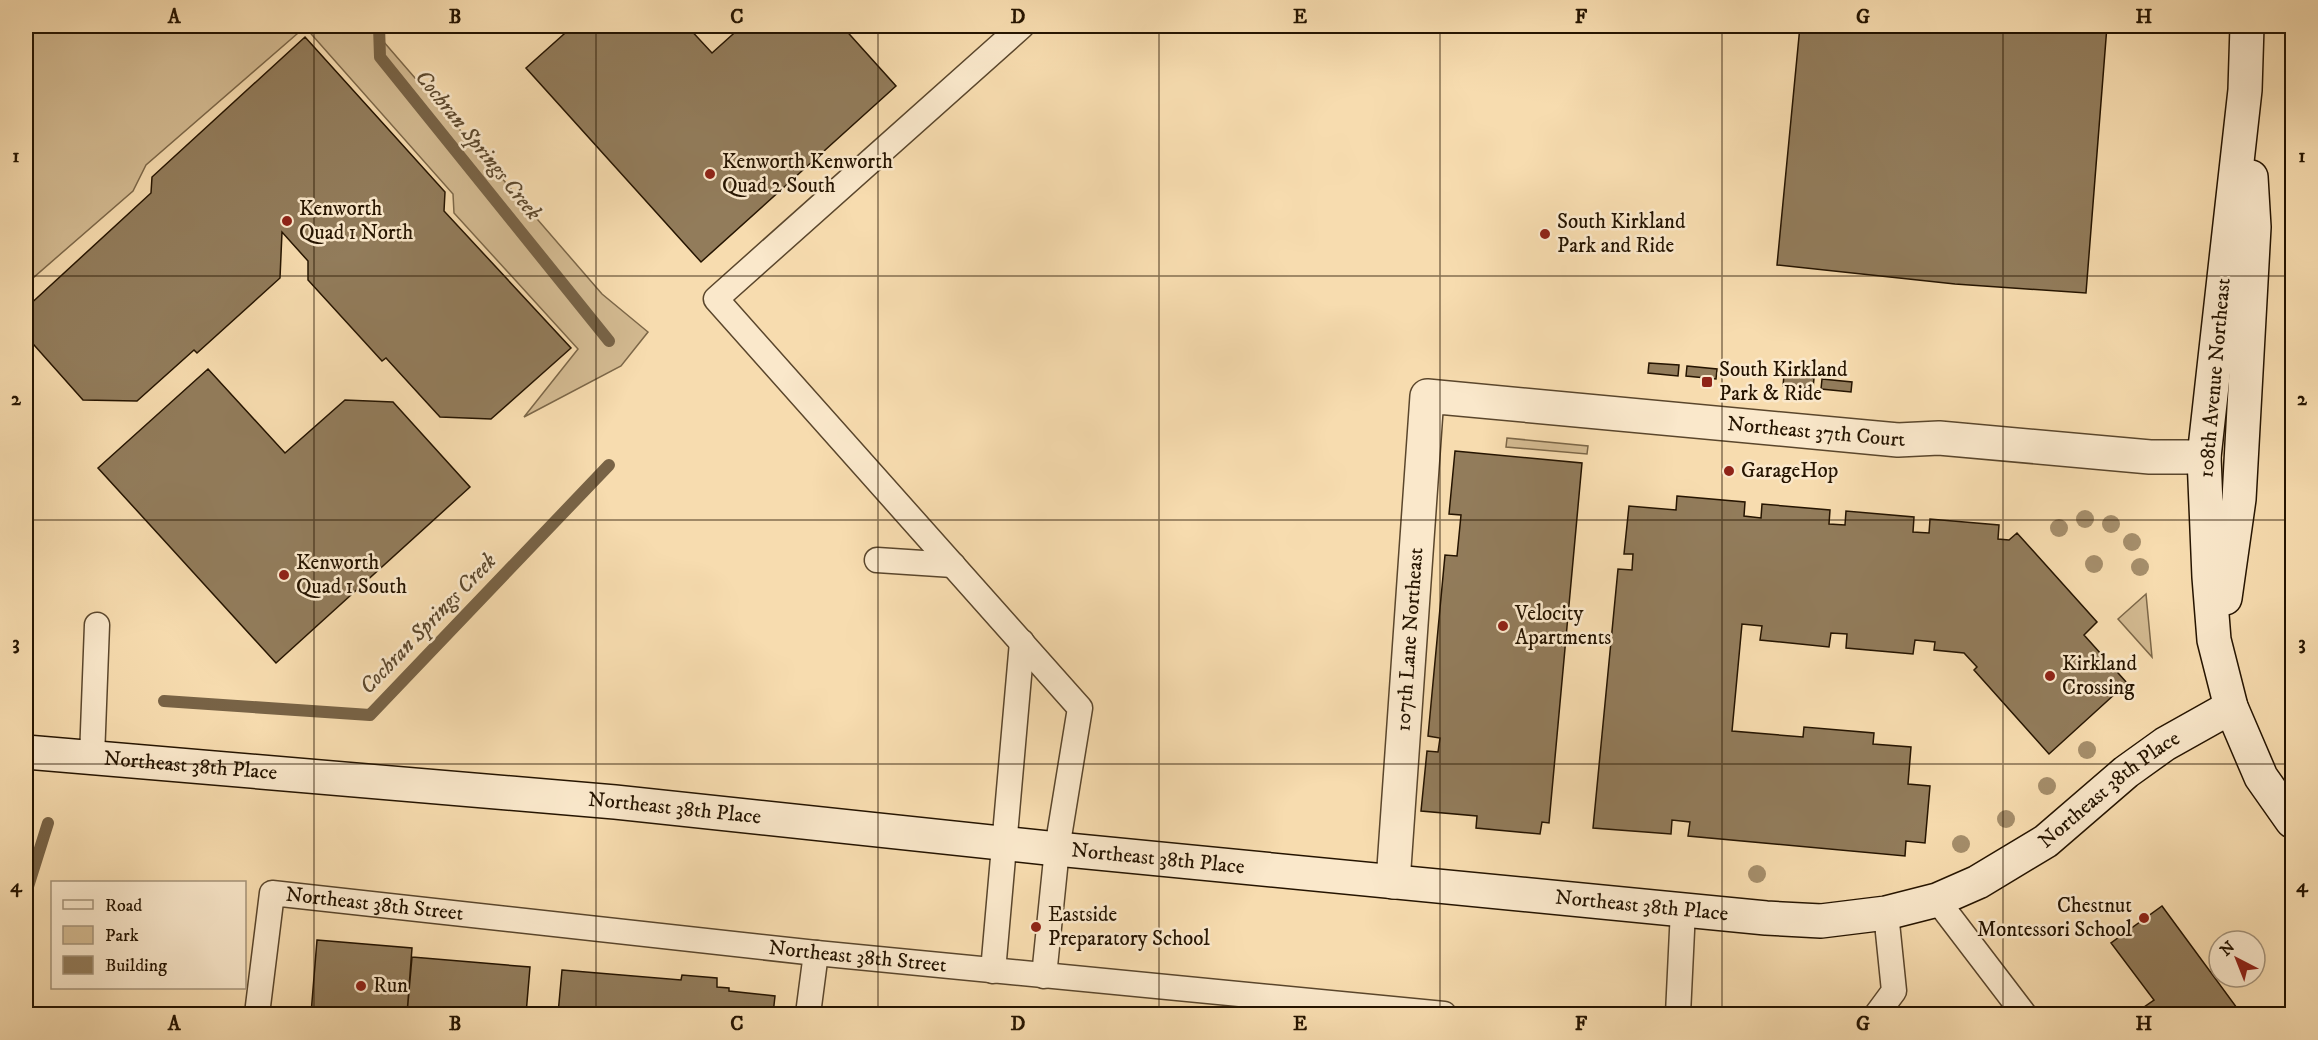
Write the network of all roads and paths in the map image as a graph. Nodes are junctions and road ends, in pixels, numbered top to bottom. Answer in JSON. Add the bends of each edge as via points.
{"nodes":[{"id":1,"x":1022,"y":26,"type":"edge"},
{"id":2,"x":2247,"y":26,"type":"edge"},
{"id":3,"x":2245,"y":90,"type":"junction"},
{"id":4,"x":1427,"y":396,"type":"joint"},
{"id":5,"x":2204,"y":457,"type":"junction"},
{"id":6,"x":878,"y":560,"type":"dead end"},
{"id":7,"x":954,"y":565,"type":"junction"},
{"id":8,"x":97,"y":625,"type":"dead end"},
{"id":9,"x":2214,"y":640,"type":"junction"},
{"id":10,"x":1022,"y":642,"type":"junction"},
{"id":11,"x":2231,"y":708,"type":"junction"},
{"id":12,"x":26,"y":752,"type":"edge"},
{"id":13,"x":92,"y":757,"type":"junction"},
{"id":14,"x":2292,"y":821,"type":"edge"},
{"id":15,"x":1004,"y":844,"type":"junction"},
{"id":16,"x":1057,"y":849,"type":"junction"},
{"id":17,"x":1393,"y":882,"type":"junction"},
{"id":18,"x":1936,"y":900,"type":"junction"},
{"id":19,"x":1683,"y":910,"type":"junction"},
{"id":20,"x":1886,"y":913,"type":"junction"},
{"id":21,"x":816,"y":953,"type":"junction"},
{"id":22,"x":993,"y":971,"type":"junction"},
{"id":23,"x":1044,"y":976,"type":"junction"},
{"id":24,"x":257,"y":1014,"type":"edge"},
{"id":25,"x":808,"y":1014,"type":"edge"},
{"id":26,"x":1444,"y":1014,"type":"edge"},
{"id":27,"x":1678,"y":1014,"type":"edge"},
{"id":28,"x":1877,"y":1014,"type":"edge"},
{"id":29,"x":2024,"y":1014,"type":"edge"}],
"edges":[{"from":1,"to":7,"type":"lane","via":[[716,299]]},
{"from":2,"to":3,"type":"street","name":"108th Avenue Northeast"},
{"from":3,"to":5,"type":"street","name":"108th Avenue Northeast"},
{"from":3,"to":9,"type":"street","via":[[2254,238],[2239,499],[2225,599]]},
{"from":4,"to":5,"type":"street","name":"Northeast 37th Court","via":[[1898,440],[1939,438],[2150,457]]},
{"from":4,"to":17,"type":"street","name":"107th Lane Northeast"},
{"from":5,"to":9,"type":"street","name":"108th Avenue Northeast"},
{"from":6,"to":7,"type":"lane"},
{"from":7,"to":10,"type":"lane"},
{"from":8,"to":13,"type":"lane"},
{"from":9,"to":11,"type":"street","name":"108th Avenue Northeast"},
{"from":10,"to":15,"type":"lane"},
{"from":10,"to":16,"type":"lane","via":[[1080,708]]},
{"from":11,"to":14,"type":"street","name":"108th Avenue Northeast","via":[[2261,777]]},
{"from":11,"to":18,"type":"street","name":"Northeast 38th Place","via":[[2165,744],[2046,841],[2010,865]]},
{"from":12,"to":13,"type":"street","name":"Northeast 38th Place"},
{"from":13,"to":15,"type":"street","name":"Northeast 38th Place","via":[[615,802]]},
{"from":15,"to":16,"type":"street","name":"Northeast 38th Place"},
{"from":15,"to":22,"type":"lane"},
{"from":16,"to":17,"type":"street","name":"Northeast 38th Place"},
{"from":16,"to":23,"type":"lane"},
{"from":17,"to":19,"type":"street","name":"Northeast 38th Place"},
{"from":18,"to":20,"type":"street","name":"Northeast 38th Place"},
{"from":18,"to":29,"type":"lane"},
{"from":19,"to":20,"type":"street","name":"Northeast 38th Place","via":[[1821,921]]},
{"from":19,"to":27,"type":"lane"},
{"from":20,"to":28,"type":"lane","via":[[1894,991]]},
{"from":21,"to":22,"type":"lane","name":"Northeast 38th Street"},
{"from":21,"to":24,"type":"lane","name":"Northeast 38th Street","via":[[272,893]]},
{"from":21,"to":25,"type":"lane"},
{"from":22,"to":23,"type":"lane","name":"Northeast 38th Street"},
{"from":23,"to":26,"type":"lane","name":"Northeast 38th Street"}]}
